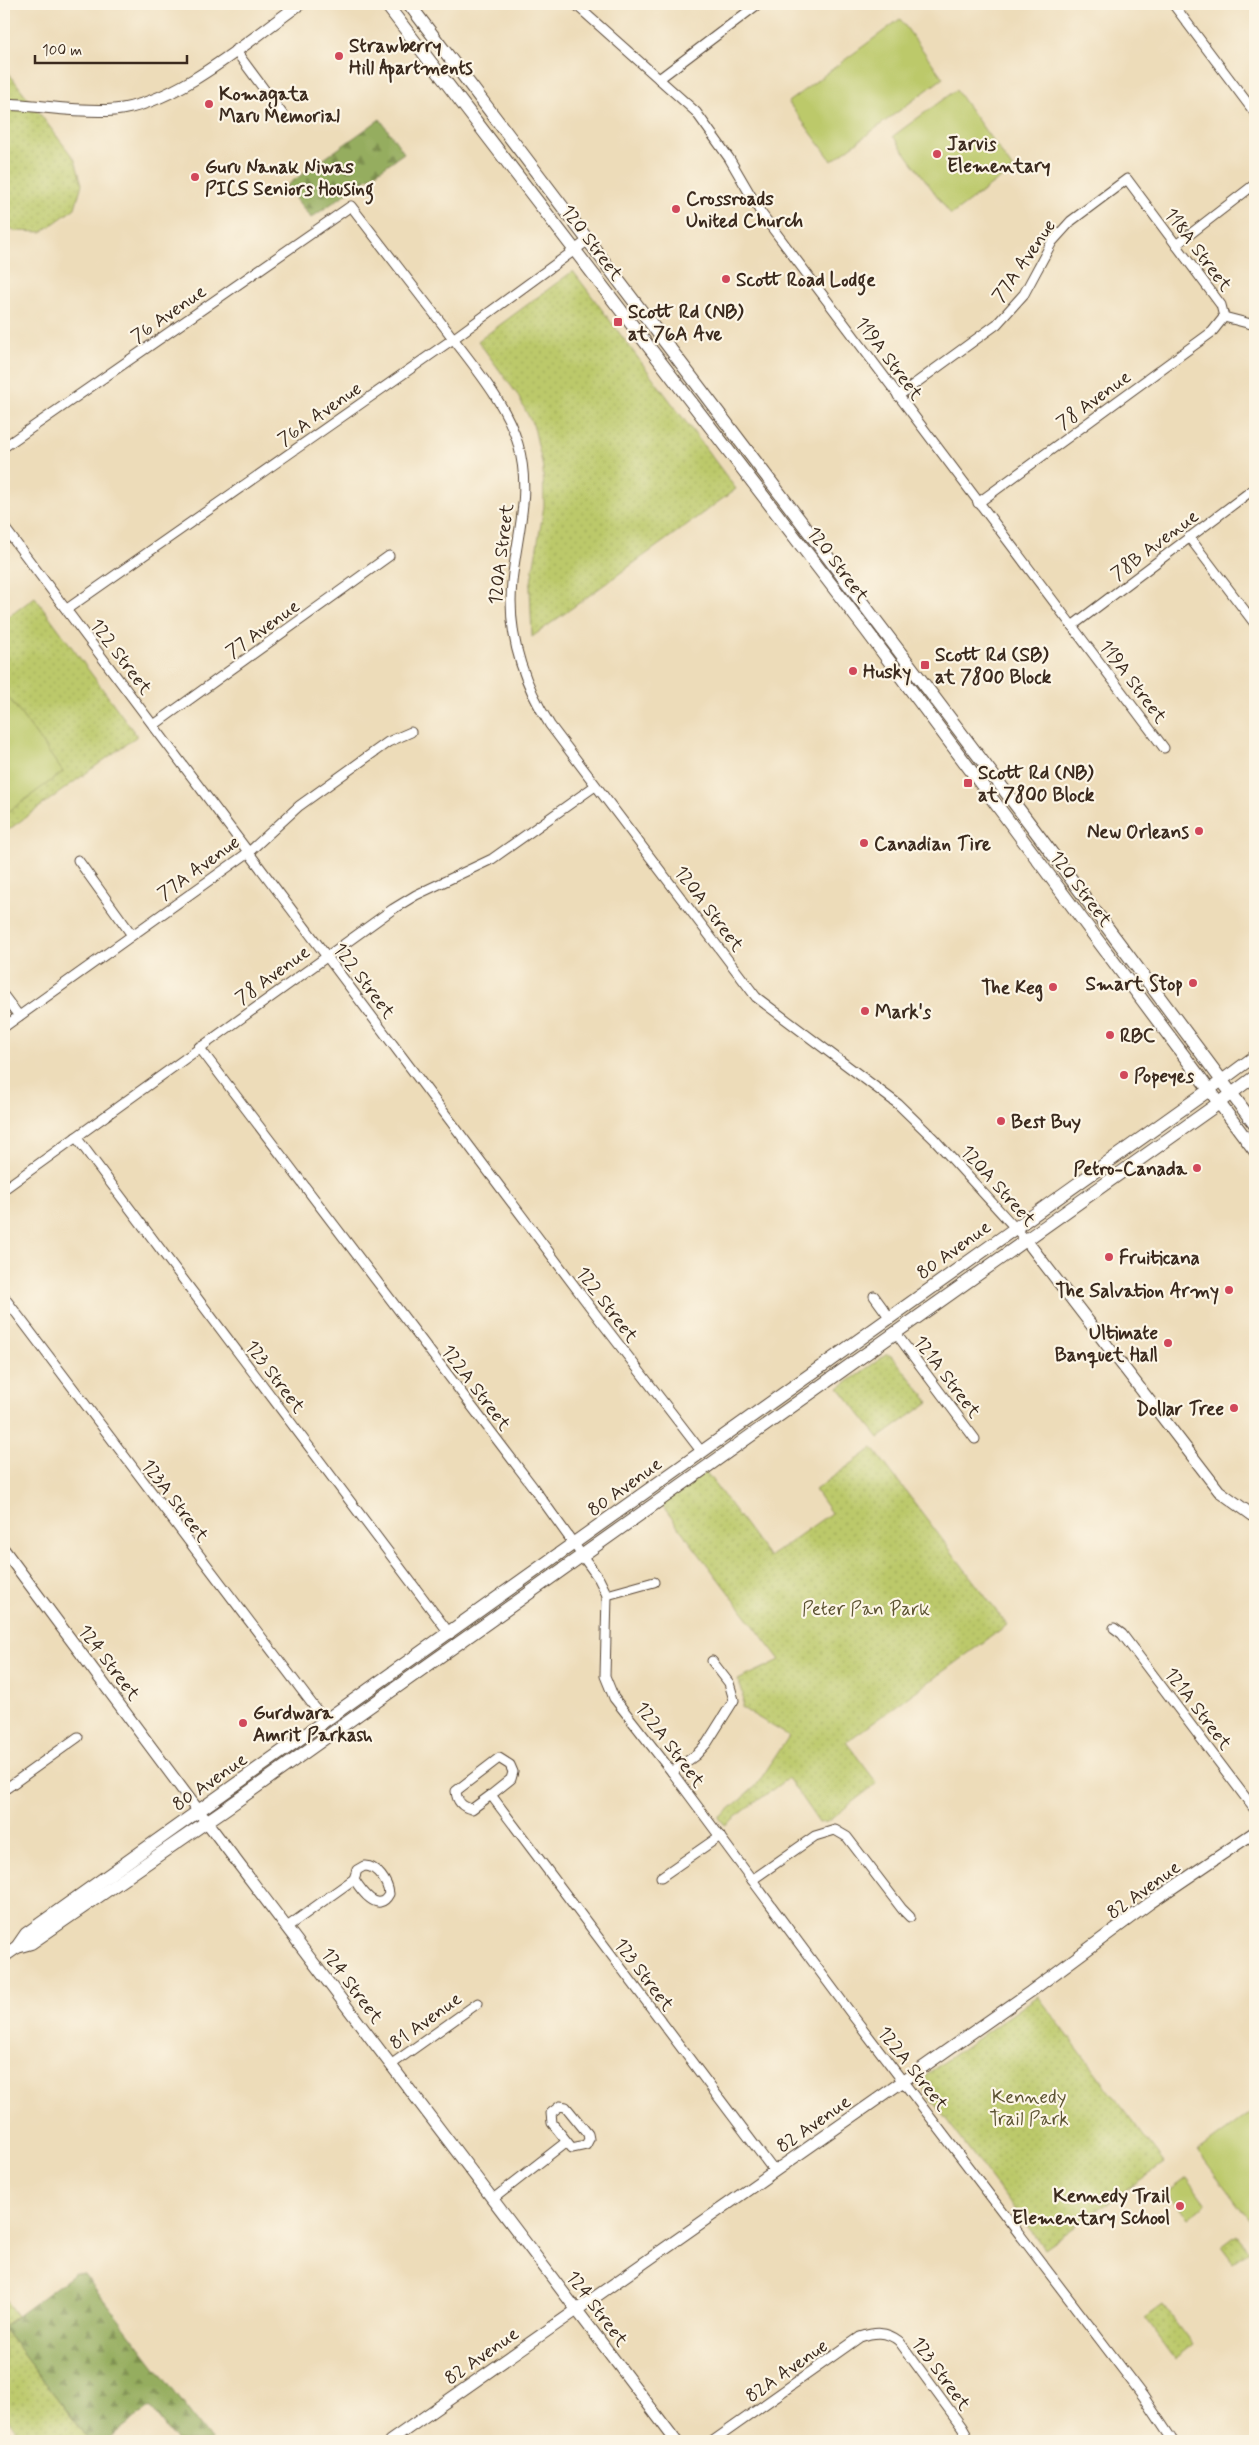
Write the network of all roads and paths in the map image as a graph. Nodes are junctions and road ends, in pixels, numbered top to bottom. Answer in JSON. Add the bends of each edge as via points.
{"nodes":[{"id":1,"x":300,"y":4,"type":"edge"},
{"id":2,"x":386,"y":4,"type":"edge"},
{"id":3,"x":409,"y":4,"type":"edge"},
{"id":4,"x":575,"y":4,"type":"edge"},
{"id":5,"x":758,"y":4,"type":"edge"},
{"id":6,"x":1173,"y":4,"type":"edge"},
{"id":7,"x":235,"y":50,"type":"junction"},
{"id":8,"x":659,"y":79,"type":"junction"},
{"id":9,"x":4,"y":104,"type":"edge"},
{"id":10,"x":1255,"y":113,"type":"edge"},
{"id":11,"x":286,"y":118,"type":"dead end"},
{"id":12,"x":1127,"y":179,"type":"joint"},
{"id":13,"x":1255,"y":184,"type":"edge"},
{"id":14,"x":351,"y":206,"type":"joint"},
{"id":15,"x":587,"y":241,"type":"junction"},
{"id":16,"x":1176,"y":245,"type":"junction"},
{"id":17,"x":576,"y":249,"type":"junction"},
{"id":18,"x":1224,"y":317,"type":"junction"},
{"id":19,"x":1251,"y":324,"type":"dead end"},
{"id":20,"x":454,"y":339,"type":"junction"},
{"id":21,"x":898,"y":396,"type":"junction"},
{"id":22,"x":4,"y":447,"type":"edge"},
{"id":23,"x":757,"y":487,"type":"junction"},
{"id":24,"x":1255,"y":488,"type":"edge"},
{"id":25,"x":978,"y":503,"type":"junction"},
{"id":26,"x":799,"y":520,"type":"junction"},
{"id":27,"x":4,"y":527,"type":"edge"},
{"id":28,"x":1189,"y":537,"type":"junction"},
{"id":29,"x":389,"y":556,"type":"dead end"},
{"id":30,"x":66,"y":608,"type":"junction"},
{"id":31,"x":1255,"y":624,"type":"edge"},
{"id":32,"x":1072,"y":626,"type":"junction"},
{"id":33,"x":866,"y":630,"type":"junction"},
{"id":34,"x":918,"y":676,"type":"junction"},
{"id":35,"x":910,"y":689,"type":"junction"},
{"id":36,"x":154,"y":726,"type":"junction"},
{"id":37,"x":411,"y":732,"type":"dead end"},
{"id":38,"x":960,"y":732,"type":"junction"},
{"id":39,"x":1164,"y":748,"type":"dead end"},
{"id":40,"x":595,"y":786,"type":"junction"},
{"id":41,"x":249,"y":852,"type":"junction"},
{"id":42,"x":78,"y":860,"type":"dead end"},
{"id":43,"x":132,"y":935,"type":"junction"},
{"id":44,"x":327,"y":955,"type":"junction"},
{"id":45,"x":4,"y":996,"type":"edge"},
{"id":46,"x":19,"y":1016,"type":"junction"},
{"id":47,"x":4,"y":1028,"type":"edge"},
{"id":48,"x":199,"y":1047,"type":"junction"},
{"id":49,"x":1255,"y":1056,"type":"edge"},
{"id":50,"x":1255,"y":1076,"type":"edge"},
{"id":51,"x":1222,"y":1081,"type":"junction"},
{"id":52,"x":1209,"y":1090,"type":"junction"},
{"id":53,"x":1231,"y":1094,"type":"junction"},
{"id":54,"x":1219,"y":1103,"type":"junction"},
{"id":55,"x":1255,"y":1125,"type":"edge"},
{"id":56,"x":76,"y":1137,"type":"junction"},
{"id":57,"x":1255,"y":1151,"type":"edge"},
{"id":58,"x":4,"y":1189,"type":"edge"},
{"id":59,"x":1015,"y":1227,"type":"junction"},
{"id":60,"x":1026,"y":1240,"type":"junction"},
{"id":61,"x":932,"y":1288,"type":"junction"},
{"id":62,"x":874,"y":1296,"type":"dead end"},
{"id":63,"x":4,"y":1297,"type":"edge"},
{"id":64,"x":890,"y":1318,"type":"junction"},
{"id":65,"x":895,"y":1332,"type":"junction"},
{"id":66,"x":810,"y":1393,"type":"junction"},
{"id":67,"x":975,"y":1440,"type":"dead end"},
{"id":68,"x":701,"y":1451,"type":"junction"},
{"id":69,"x":1255,"y":1517,"type":"edge"},
{"id":70,"x":4,"y":1550,"type":"edge"},
{"id":71,"x":578,"y":1550,"type":"junction"},
{"id":72,"x":654,"y":1582,"type":"dead end"},
{"id":73,"x":607,"y":1595,"type":"junction"},
{"id":74,"x":1114,"y":1628,"type":"dead end"},
{"id":75,"x":450,"y":1634,"type":"junction"},
{"id":76,"x":712,"y":1661,"type":"dead end"},
{"id":77,"x":424,"y":1667,"type":"junction"},
{"id":78,"x":325,"y":1721,"type":"junction"},
{"id":79,"x":78,"y":1737,"type":"dead end"},
{"id":80,"x":298,"y":1757,"type":"junction"},
{"id":81,"x":672,"y":1772,"type":"junction"},
{"id":82,"x":4,"y":1790,"type":"edge"},
{"id":83,"x":491,"y":1795,"type":"junction"},
{"id":84,"x":1255,"y":1810,"type":"edge"},
{"id":85,"x":202,"y":1816,"type":"junction"},
{"id":86,"x":1255,"y":1832,"type":"edge"},
{"id":87,"x":720,"y":1836,"type":"junction"},
{"id":88,"x":661,"y":1877,"type":"dead end"},
{"id":89,"x":354,"y":1879,"type":"dead end"},
{"id":90,"x":752,"y":1880,"type":"junction"},
{"id":91,"x":910,"y":1917,"type":"dead end"},
{"id":92,"x":287,"y":1927,"type":"junction"},
{"id":93,"x":4,"y":1956,"type":"edge"},
{"id":94,"x":478,"y":2003,"type":"dead end"},
{"id":95,"x":392,"y":2064,"type":"junction"},
{"id":96,"x":904,"y":2081,"type":"junction"},
{"id":97,"x":566,"y":2142,"type":"junction"},
{"id":98,"x":774,"y":2171,"type":"junction"},
{"id":99,"x":493,"y":2199,"type":"junction"},
{"id":100,"x":577,"y":2309,"type":"junction"},
{"id":101,"x":881,"y":2333,"type":"joint"},
{"id":102,"x":390,"y":2441,"type":"edge"},
{"id":103,"x":676,"y":2441,"type":"edge"},
{"id":104,"x":712,"y":2441,"type":"edge"},
{"id":105,"x":970,"y":2441,"type":"edge"},
{"id":106,"x":1173,"y":2441,"type":"edge"}],
"edges":[{"from":1,"to":7,"type":"street"},
{"from":2,"to":17,"type":"main road","name":"120 Street"},
{"from":3,"to":15,"type":"main road","name":"120 Street"},
{"from":4,"to":8,"type":"street","name":"119A Street"},
{"from":5,"to":8,"type":"street"},
{"from":6,"to":10,"type":"street"},
{"from":7,"to":9,"type":"street","via":[[188,84],[146,104],[114,110]]},
{"from":7,"to":11,"type":"street"},
{"from":8,"to":21,"type":"street","name":"119A Street","via":[[696,112],[729,158],[761,213]]},
{"from":12,"to":16,"type":"street","name":"118A Street"},
{"from":12,"to":21,"type":"street","name":"77A Avenue","via":[[1071,221],[1052,242],[1024,294],[997,324]]},
{"from":13,"to":16,"type":"street"},
{"from":14,"to":20,"type":"street","name":"120A Street"},
{"from":14,"to":22,"type":"street","name":"76 Avenue"},
{"from":15,"to":17,"type":"street","name":"76A Avenue"},
{"from":15,"to":26,"type":"main road","name":"120 Street"},
{"from":16,"to":18,"type":"street","name":"118A Street","via":[[1221,305]]},
{"from":17,"to":20,"type":"street","name":"76A Avenue"},
{"from":17,"to":23,"type":"main road","name":"120 Street"},
{"from":18,"to":19,"type":"street","name":"118A Street"},
{"from":18,"to":25,"type":"street","name":"78 Avenue","via":[[1212,332]]},
{"from":20,"to":30,"type":"street","name":"76A Avenue"},
{"from":20,"to":40,"type":"street","name":"120A Street","via":[[496,396],[518,442],[525,482],[510,614],[526,680],[550,725]]},
{"from":21,"to":25,"type":"street","name":"119A Street"},
{"from":23,"to":26,"type":"main road","via":[[767,490],[785,514]]},
{"from":23,"to":33,"type":"main road","name":"120 Street"},
{"from":24,"to":28,"type":"street","name":"78B Avenue"},
{"from":25,"to":32,"type":"street","name":"119A Street"},
{"from":26,"to":34,"type":"main road","name":"120 Street"},
{"from":27,"to":30,"type":"street","name":"122 Street"},
{"from":28,"to":31,"type":"street"},
{"from":28,"to":32,"type":"street","name":"78B Avenue"},
{"from":29,"to":36,"type":"street","name":"77 Avenue"},
{"from":30,"to":36,"type":"street","name":"122 Street"},
{"from":32,"to":39,"type":"street","name":"119A Street"},
{"from":33,"to":34,"type":"main road","via":[[874,633],[901,668]]},
{"from":33,"to":35,"type":"main road","name":"120 Street"},
{"from":34,"to":38,"type":"main road","name":"120 Street"},
{"from":35,"to":38,"type":"main road","via":[[918,690],[948,727]]},
{"from":35,"to":52,"type":"main road","name":"120 Street"},
{"from":36,"to":41,"type":"street","name":"122 Street"},
{"from":37,"to":41,"type":"street","name":"77A Avenue","via":[[388,742],[298,806]]},
{"from":38,"to":51,"type":"main road","name":"120 Street"},
{"from":40,"to":44,"type":"street","name":"78 Avenue","via":[[498,855],[401,903]]},
{"from":40,"to":59,"type":"street","name":"120A Street","via":[[756,997],[898,1104]]},
{"from":41,"to":43,"type":"street","name":"77A Avenue"},
{"from":41,"to":44,"type":"street","name":"122 Street"},
{"from":42,"to":43,"type":"street"},
{"from":43,"to":46,"type":"street","name":"77A Avenue"},
{"from":44,"to":48,"type":"street","name":"78 Avenue"},
{"from":44,"to":68,"type":"street","name":"122 Street"},
{"from":45,"to":46,"type":"street"},
{"from":46,"to":47,"type":"street","name":"77A Avenue"},
{"from":48,"to":56,"type":"street","name":"78 Avenue"},
{"from":48,"to":71,"type":"street","name":"122A Street"},
{"from":49,"to":51,"type":"street","name":"80 Avenue"},
{"from":50,"to":53,"type":"street","name":"80 Avenue"},
{"from":51,"to":52,"type":"street","name":"80 Avenue"},
{"from":51,"to":53,"type":"main road","name":"120 Street"},
{"from":52,"to":54,"type":"main road","name":"120 Street"},
{"from":52,"to":59,"type":"main road","name":"80 Avenue"},
{"from":53,"to":54,"type":"street","name":"80 Avenue"},
{"from":53,"to":55,"type":"main road","name":"120 Street"},
{"from":54,"to":57,"type":"main road","name":"120 Street"},
{"from":54,"to":60,"type":"main road","name":"80 Avenue"},
{"from":56,"to":58,"type":"street","name":"78 Avenue"},
{"from":56,"to":75,"type":"street","name":"123 Street"},
{"from":59,"to":60,"type":"street","name":"120A Street"},
{"from":59,"to":61,"type":"main road","name":"80 Avenue"},
{"from":60,"to":65,"type":"main road","name":"80 Avenue"},
{"from":60,"to":69,"type":"street","name":"120A Street","via":[[1219,1491]]},
{"from":61,"to":64,"type":"main road","name":"80 Avenue"},
{"from":61,"to":65,"type":"main road","via":[[929,1300],[898,1323]]},
{"from":62,"to":64,"type":"street"},
{"from":63,"to":78,"type":"street","name":"123A Street"},
{"from":64,"to":66,"type":"main road","via":[[883,1333],[820,1379]]},
{"from":64,"to":68,"type":"main road","name":"80 Avenue"},
{"from":65,"to":66,"type":"main road","name":"80 Avenue"},
{"from":65,"to":67,"type":"street","name":"121A Street"},
{"from":66,"to":71,"type":"main road","name":"80 Avenue"},
{"from":68,"to":71,"type":"main road","name":"80 Avenue"},
{"from":70,"to":85,"type":"street","name":"124 Street"},
{"from":71,"to":73,"type":"street","name":"122A Street"},
{"from":71,"to":75,"type":"main road","name":"80 Avenue"},
{"from":71,"to":77,"type":"main road","name":"80 Avenue"},
{"from":72,"to":73,"type":"street"},
{"from":73,"to":81,"type":"street","name":"122A Street","via":[[607,1684],[614,1698]]},
{"from":74,"to":84,"type":"street","name":"121A Street","via":[[1122,1634]]},
{"from":75,"to":77,"type":"main road","via":[[446,1645],[428,1659]]},
{"from":75,"to":78,"type":"main road","name":"80 Avenue"},
{"from":76,"to":81,"type":"street","via":[[729,1683],[734,1700],[707,1743]]},
{"from":77,"to":80,"type":"main road","name":"80 Avenue"},
{"from":78,"to":80,"type":"main road","via":[[320,1734],[303,1747]]},
{"from":78,"to":85,"type":"main road","name":"80 Avenue"},
{"from":79,"to":82,"type":"street"},
{"from":80,"to":85,"type":"main road","name":"80 Avenue"},
{"from":81,"to":87,"type":"street","name":"122A Street"},
{"from":83,"to":83,"type":"street","via":[[472,1808],[464,1807],[457,1799],[456,1791],[499,1758],[510,1765],[513,1772],[511,1779]]},
{"from":83,"to":98,"type":"street","name":"123 Street"},
{"from":85,"to":92,"type":"street","name":"124 Street"},
{"from":85,"to":93,"type":"main road","name":"80 Avenue","via":[[31,1943]]},
{"from":86,"to":96,"type":"street","name":"82 Avenue","via":[[1150,1903]]},
{"from":87,"to":88,"type":"street"},
{"from":87,"to":90,"type":"street","name":"122A Street"},
{"from":89,"to":92,"type":"street"},
{"from":90,"to":91,"type":"street","via":[[815,1836],[830,1830],[847,1837]]},
{"from":90,"to":96,"type":"street","name":"122A Street"},
{"from":92,"to":95,"type":"street","name":"124 Street"},
{"from":94,"to":95,"type":"street","name":"81 Avenue"},
{"from":95,"to":99,"type":"street","name":"124 Street"},
{"from":96,"to":98,"type":"street","name":"82 Avenue"},
{"from":96,"to":106,"type":"street","name":"122A Street","via":[[1143,2396]]},
{"from":97,"to":97,"type":"street","via":[[575,2149],[586,2145],[589,2140],[569,2110],[560,2106],[553,2110],[551,2120]]},
{"from":97,"to":99,"type":"street"},
{"from":98,"to":100,"type":"street","name":"82 Avenue"},
{"from":99,"to":100,"type":"street","name":"124 Street"},
{"from":100,"to":102,"type":"street","name":"82 Avenue"},
{"from":100,"to":103,"type":"street","name":"124 Street"},
{"from":101,"to":104,"type":"street","name":"82A Avenue","via":[[860,2337]]},
{"from":101,"to":105,"type":"street","name":"123 Street","via":[[891,2334],[899,2341]]}]}
